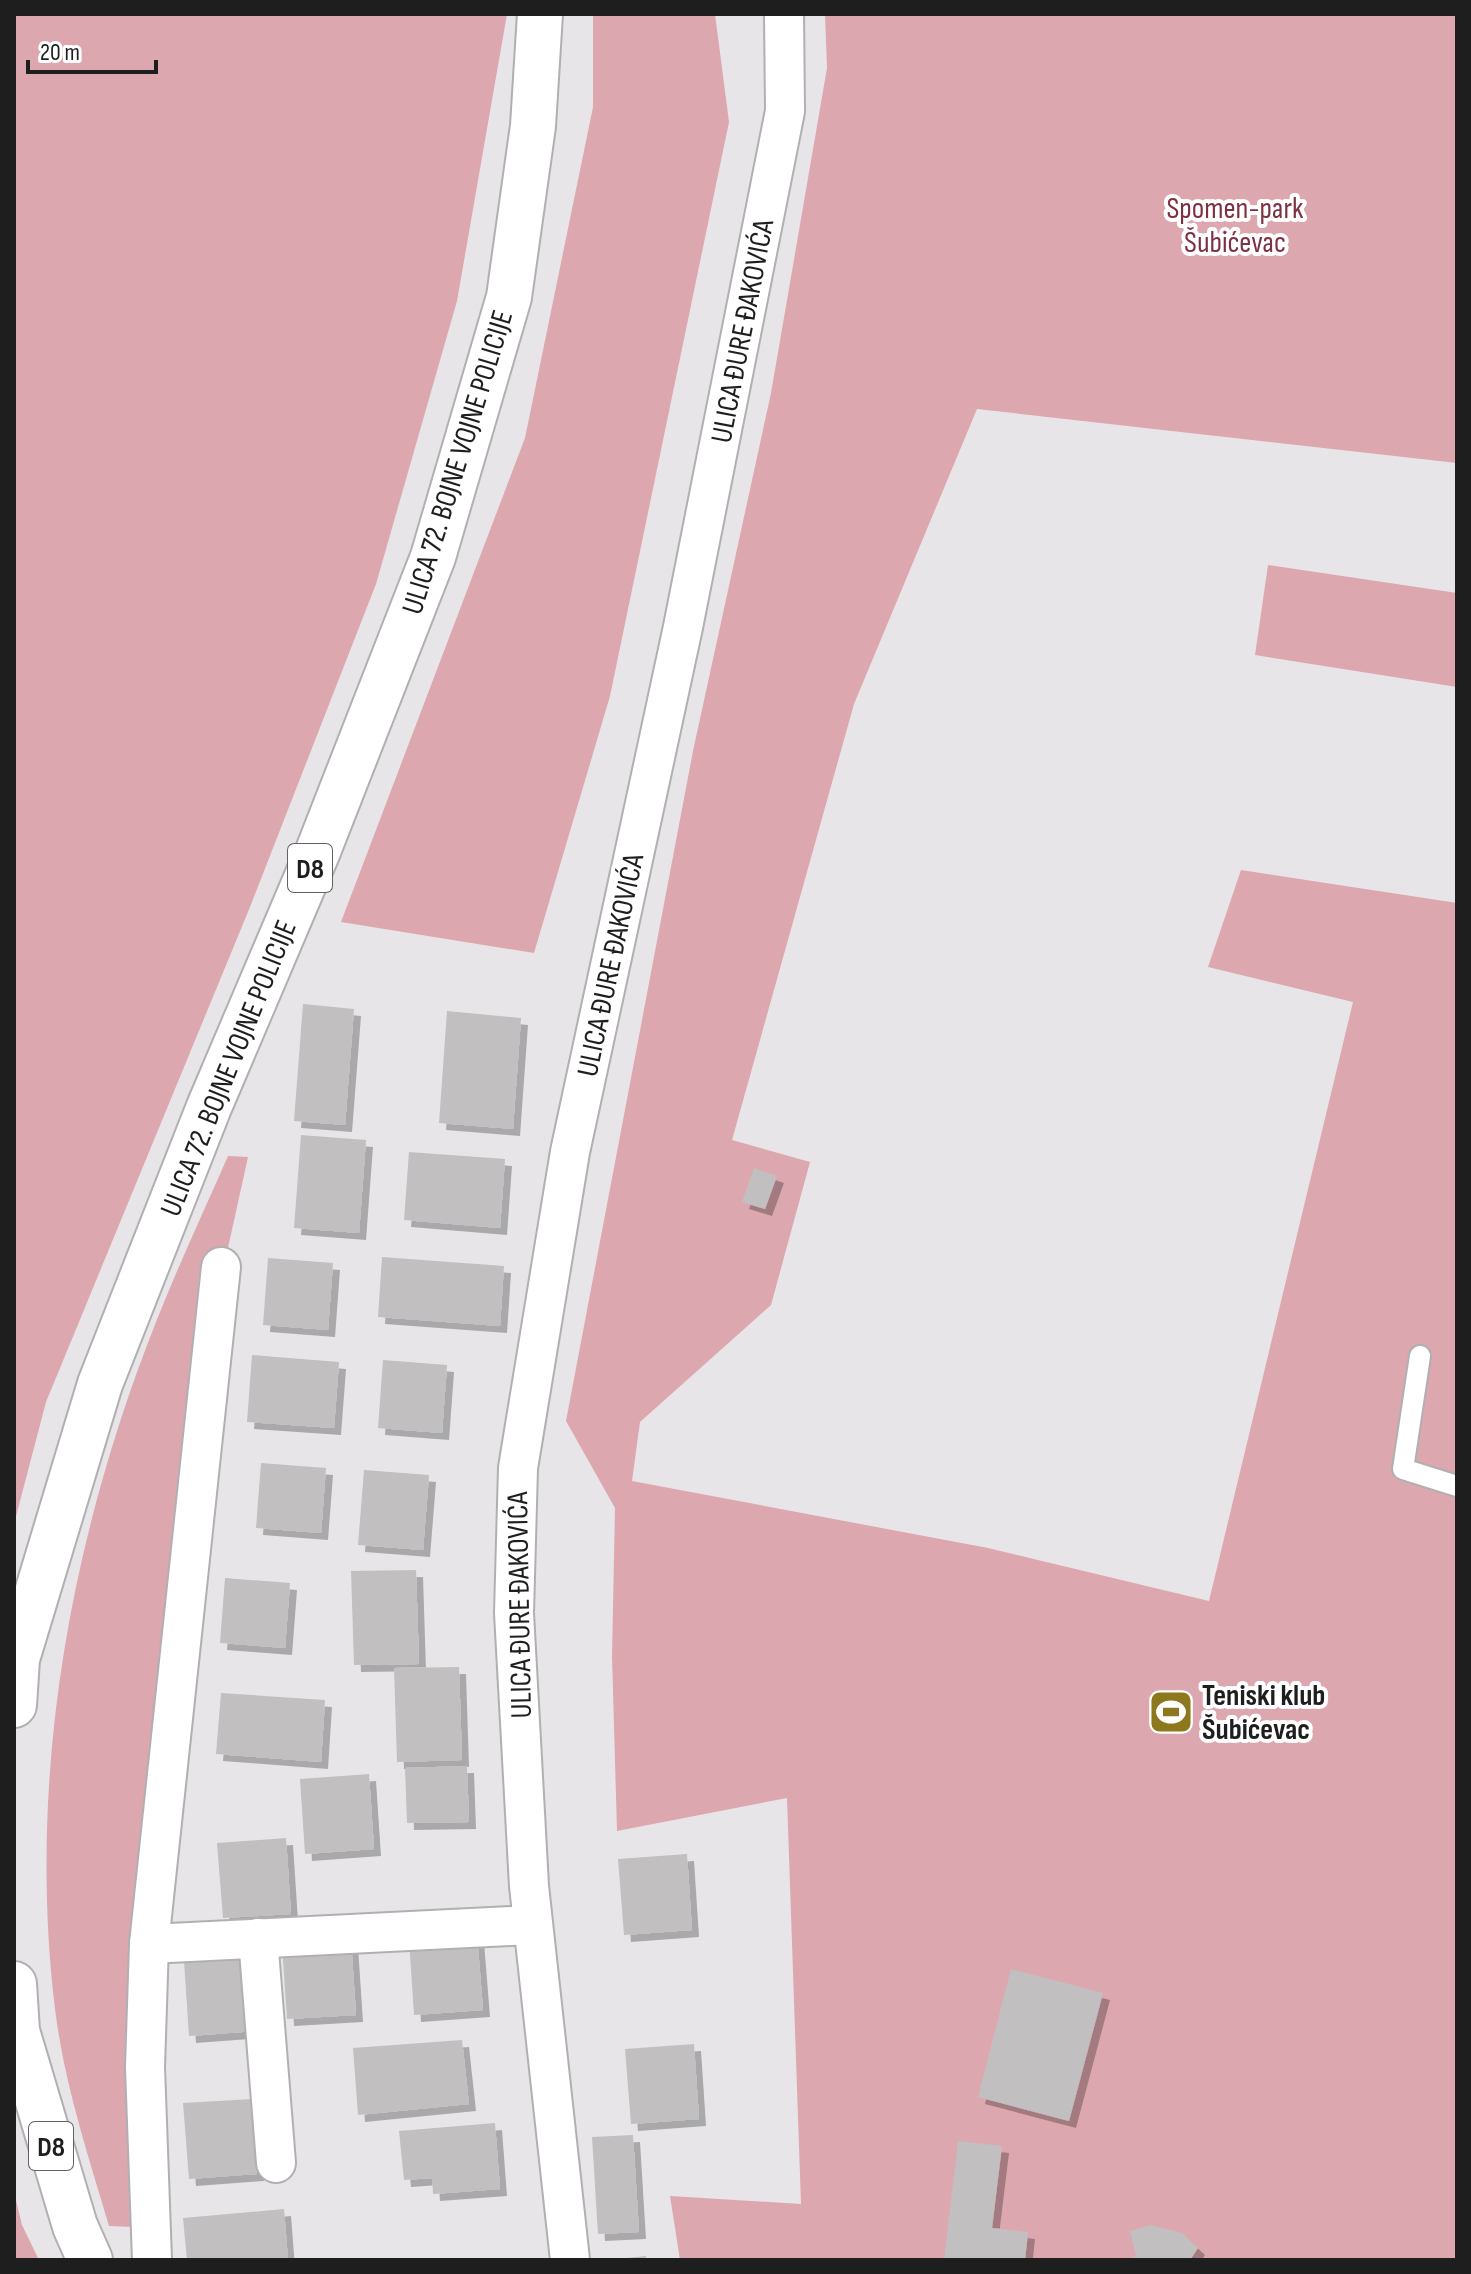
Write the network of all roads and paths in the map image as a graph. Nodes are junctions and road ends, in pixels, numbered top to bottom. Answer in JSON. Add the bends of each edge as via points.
{"nodes":[{"id":1,"x":540,"y":14,"type":"edge"},
{"id":2,"x":784,"y":14,"type":"edge"},
{"id":3,"x":221,"y":1267,"type":"dead end"},
{"id":4,"x":1420,"y":1356,"type":"dead end"},
{"id":5,"x":1457,"y":1486,"type":"edge"},
{"id":6,"x":14,"y":1705,"type":"edge"},
{"id":7,"x":532,"y":1925,"type":"junction"},
{"id":8,"x":258,"y":1938,"type":"junction"},
{"id":9,"x":149,"y":1944,"type":"junction"},
{"id":10,"x":14,"y":1984,"type":"edge"},
{"id":11,"x":276,"y":2163,"type":"dead end"},
{"id":12,"x":90,"y":2260,"type":"edge"},
{"id":13,"x":152,"y":2260,"type":"edge"},
{"id":14,"x":570,"y":2260,"type":"edge"}],
"edges":[{"from":1,"to":6,"type":"main road","name":"ULICA 72. BOJNE VOJNE POLICIJE","number":"D8","via":[[533,126],[509,297],[433,557],[100,1384],[17,1659]]},
{"from":2,"to":7,"type":"street","name":"ULICA ĐURE ĐAKOVIĆA","via":[[785,111],[683,627],[570,1152],[518,1468],[514,1613]]},
{"from":3,"to":9,"type":"street"},
{"from":4,"to":5,"type":"lane","via":[[1403,1469]]},
{"from":7,"to":8,"type":"street"},
{"from":7,"to":14,"type":"street","name":"ULICA ĐURE ĐAKOVIĆA"},
{"from":8,"to":9,"type":"street"},
{"from":8,"to":11,"type":"street"},
{"from":9,"to":13,"type":"street","via":[[145,2067]]},
{"from":10,"to":12,"type":"main road","number":"D8","via":[[17,2031]]}]}
